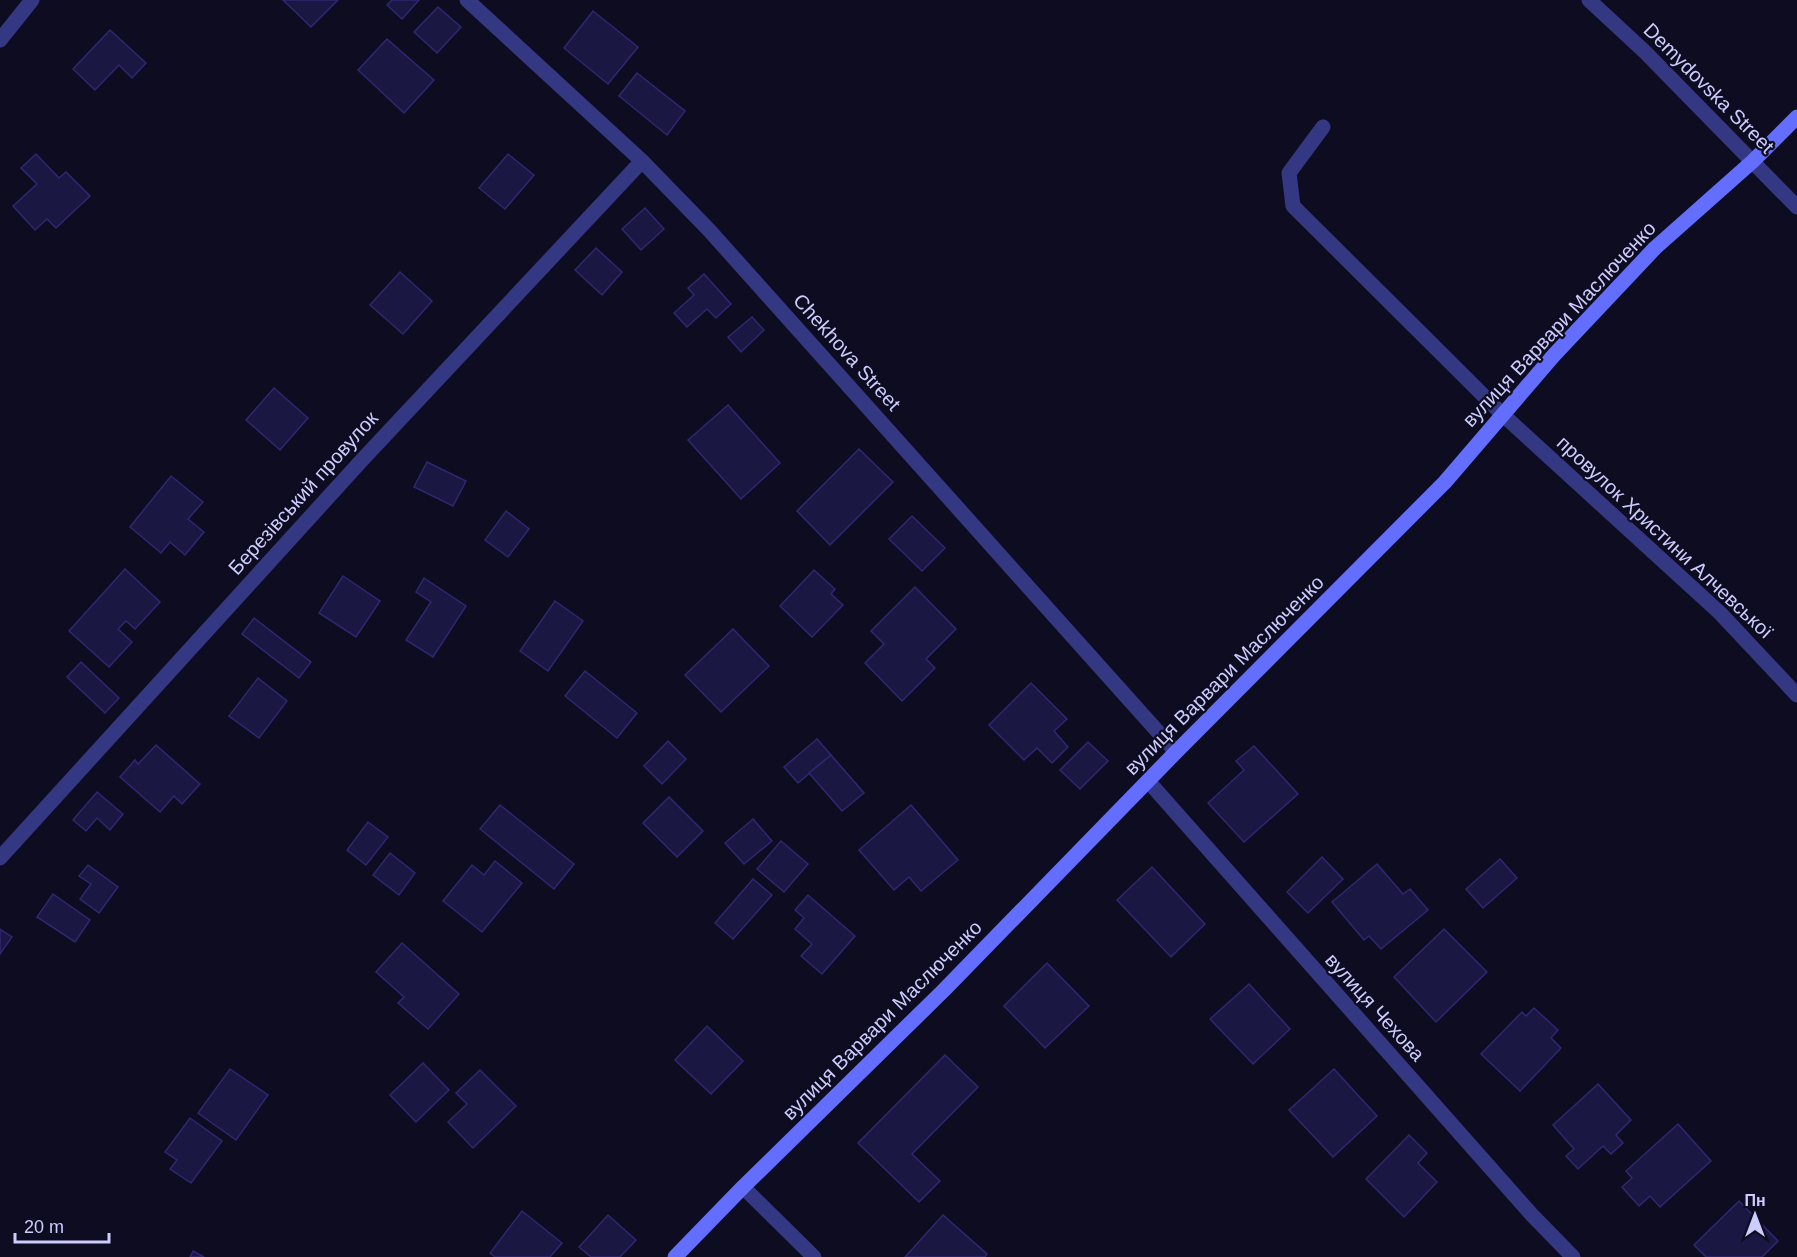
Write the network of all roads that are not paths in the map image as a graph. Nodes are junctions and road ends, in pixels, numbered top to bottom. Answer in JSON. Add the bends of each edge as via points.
{"nodes":[{"id":1,"x":32,"y":0,"type":"edge"},
{"id":2,"x":467,"y":0,"type":"edge"},
{"id":3,"x":1589,"y":0,"type":"edge"},
{"id":4,"x":0,"y":40,"type":"edge"},
{"id":5,"x":1797,"y":117,"type":"edge"},
{"id":6,"x":1323,"y":127,"type":"dead end"},
{"id":7,"x":642,"y":161,"type":"junction"},
{"id":8,"x":1753,"y":161,"type":"junction"},
{"id":9,"x":1797,"y":207,"type":"edge"},
{"id":10,"x":1502,"y":414,"type":"junction"},
{"id":11,"x":1797,"y":695,"type":"edge"},
{"id":12,"x":1176,"y":752,"type":"junction"},
{"id":13,"x":1148,"y":782,"type":"junction"},
{"id":14,"x":0,"y":858,"type":"edge"},
{"id":15,"x":743,"y":1187,"type":"junction"},
{"id":16,"x":675,"y":1257,"type":"edge"},
{"id":17,"x":814,"y":1257,"type":"edge"},
{"id":18,"x":1573,"y":1257,"type":"edge"}],
"edges":[{"from":1,"to":4,"type":"street"},
{"from":2,"to":7,"type":"street","name":"Chekhova Street"},
{"from":3,"to":8,"type":"street","name":"Demydovska Street"},
{"from":5,"to":8,"type":"street","name":"вулиця Варвари Маслюченко"},
{"from":6,"to":10,"type":"street","name":"провулок Христини Алчевської","via":[[1289,173],[1293,206]]},
{"from":7,"to":12,"type":"street","name":"Chekhova Street","via":[[736,260]]},
{"from":7,"to":14,"type":"street","name":"Березівський провулок","via":[[362,460]]},
{"from":8,"to":9,"type":"street","name":"Demydovska Street"},
{"from":8,"to":10,"type":"street","name":"вулиця Варвари Маслюченко","via":[[1655,248]]},
{"from":10,"to":11,"type":"street","name":"провулок Христини Алчевської","via":[[1720,613]]},
{"from":10,"to":12,"type":"street","name":"вулиця Варвари Маслюченко","via":[[1445,482]]},
{"from":12,"to":13,"type":"street","name":"вулиця Варвари Маслюченко"},
{"from":13,"to":15,"type":"street","name":"вулиця Варвари Маслюченко"},
{"from":13,"to":18,"type":"street","name":"вулиця Чехова"},
{"from":15,"to":16,"type":"street","name":"вулиця Варвари Маслюченко"},
{"from":15,"to":17,"type":"street"}]}
